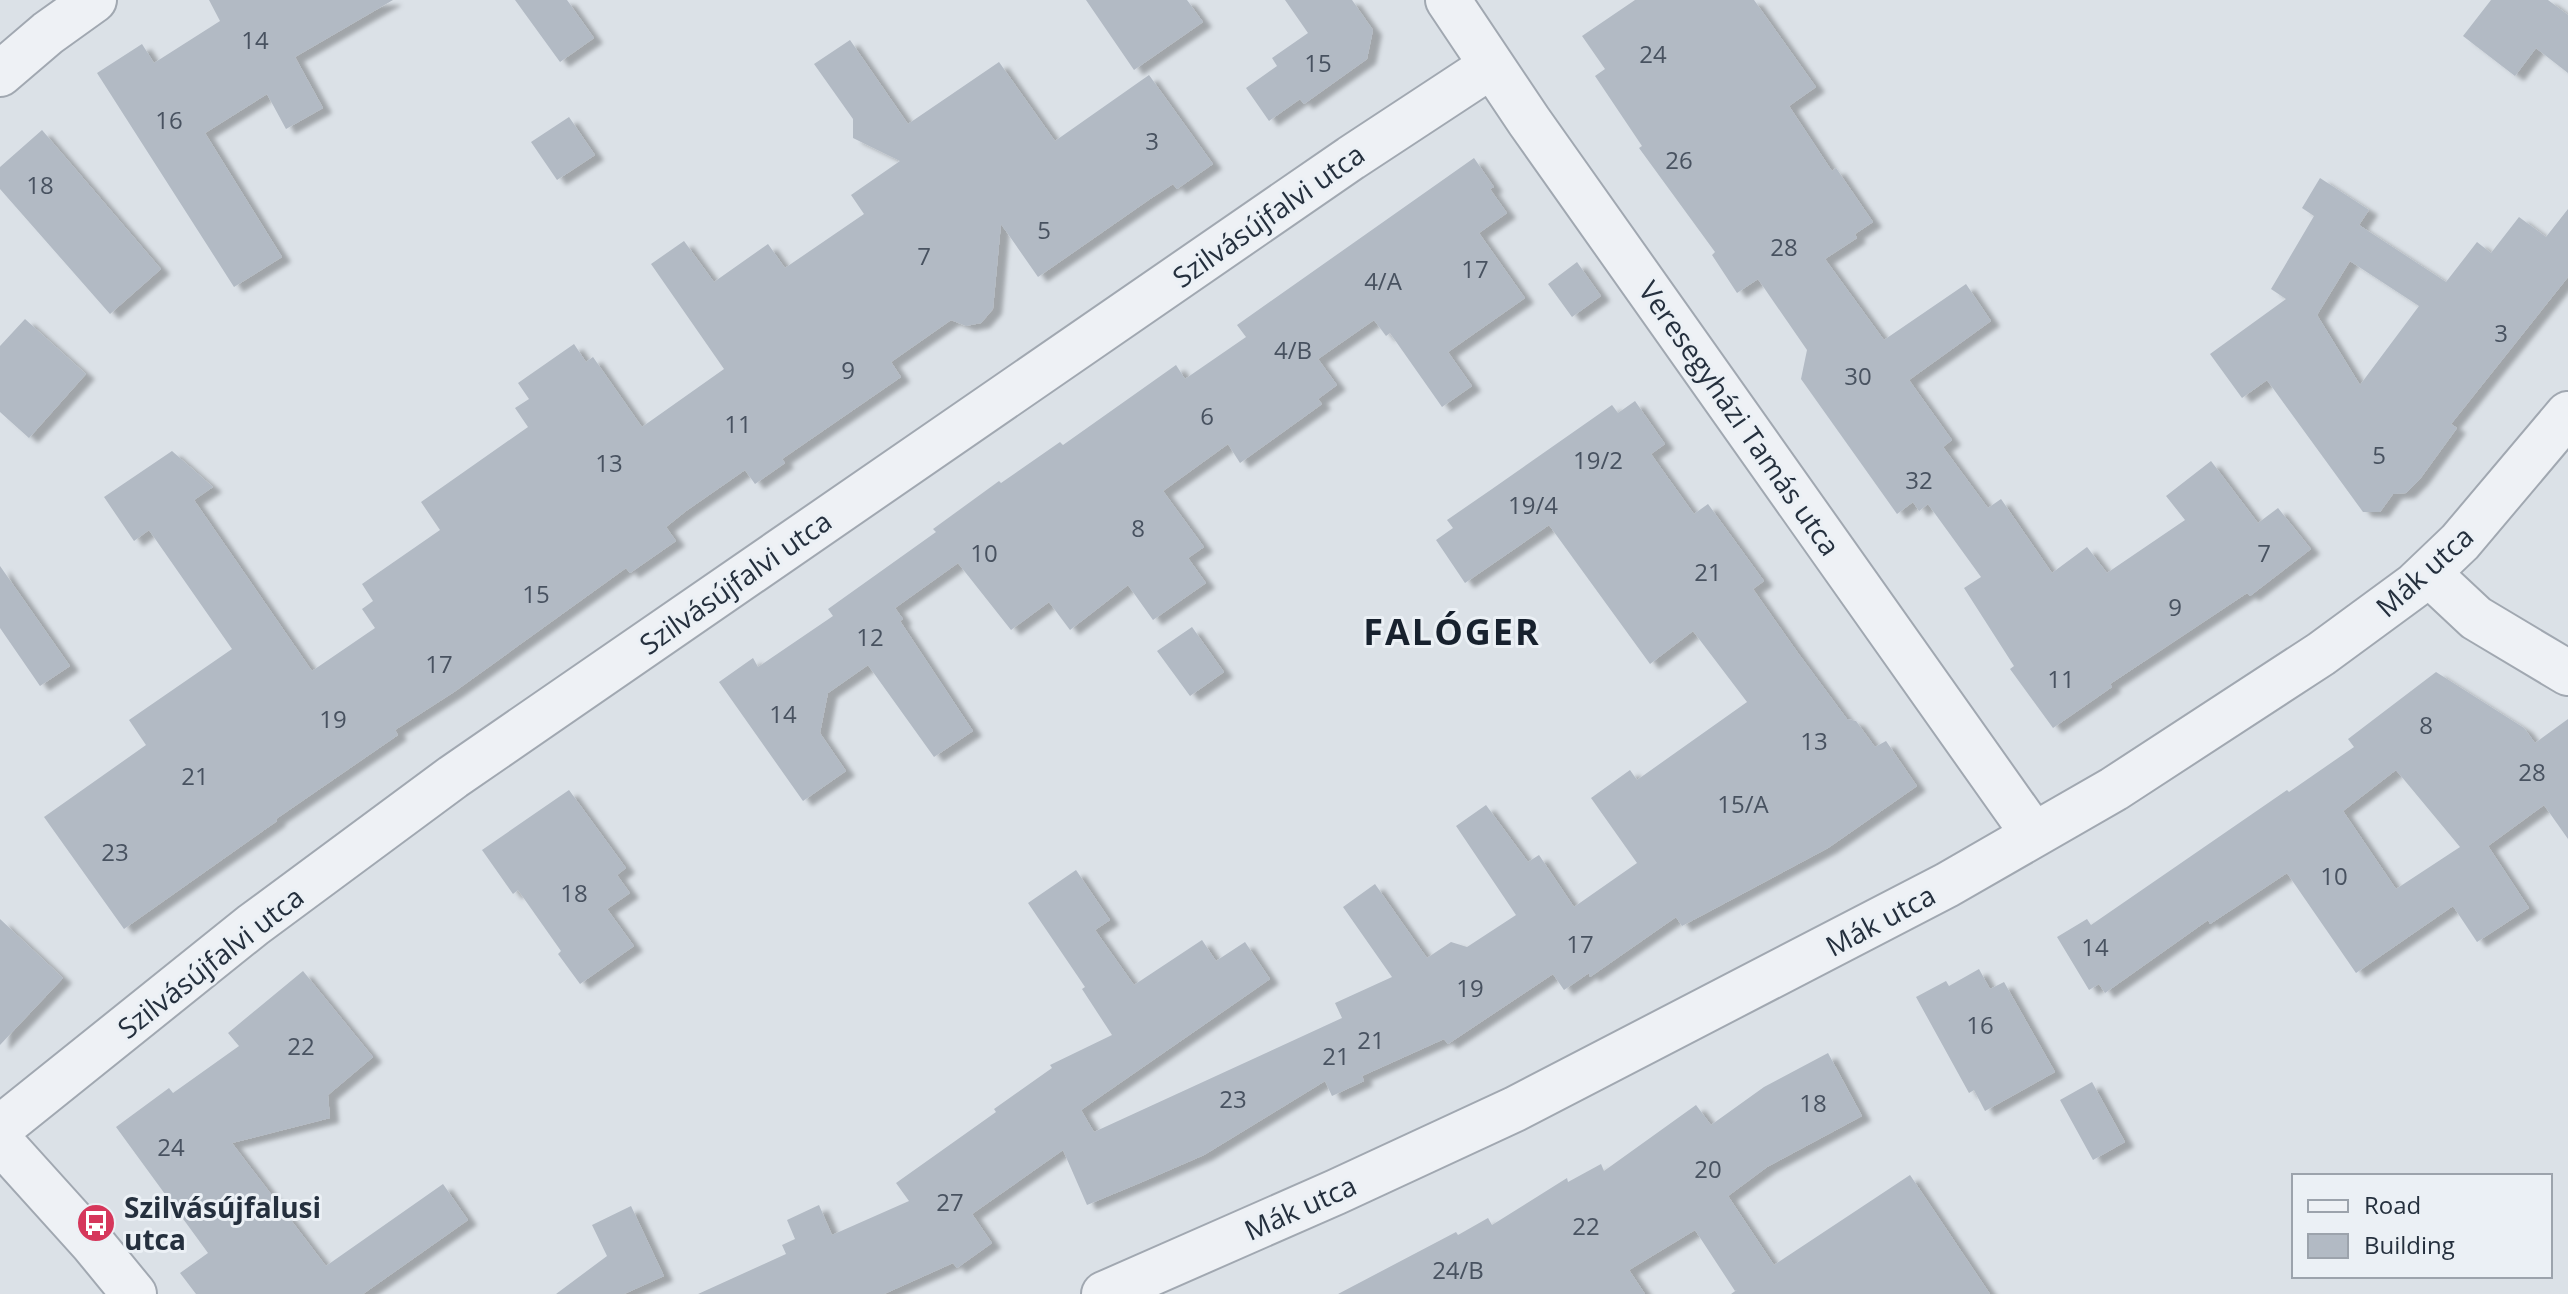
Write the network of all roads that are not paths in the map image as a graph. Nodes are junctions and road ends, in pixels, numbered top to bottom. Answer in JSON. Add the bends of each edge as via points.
{"nodes":[{"id":1,"x":94,"y":0,"type":"edge"},
{"id":2,"x":1448,"y":0,"type":"edge"},
{"id":3,"x":1491,"y":66,"type":"junction"},
{"id":4,"x":0,"y":74,"type":"edge"},
{"id":5,"x":2568,"y":414,"type":"edge"},
{"id":6,"x":2429,"y":574,"type":"junction"},
{"id":7,"x":2568,"y":673,"type":"edge"},
{"id":8,"x":2034,"y":835,"type":"junction"},
{"id":9,"x":0,"y":1128,"type":"edge"},
{"id":10,"x":0,"y":1141,"type":"edge"},
{"id":11,"x":134,"y":1294,"type":"edge"},
{"id":12,"x":1104,"y":1294,"type":"edge"}],
"edges":[{"from":1,"to":4,"type":"street"},
{"from":2,"to":3,"type":"street","name":"Veresegyházi Tamás utca"},
{"from":3,"to":8,"type":"street","name":"Veresegyházi Tamás utca"},
{"from":3,"to":9,"type":"street","name":"Szilvásújfalvi utca","via":[[453,777],[253,925]]},
{"from":5,"to":6,"type":"street","name":"Mák utca"},
{"from":6,"to":7,"type":"street","via":[[2476,618]]},
{"from":6,"to":8,"type":"street","name":"Mák utca","via":[[2267,690]]},
{"from":8,"to":12,"type":"street","name":"Mák utca","via":[[1515,1109]]},
{"from":10,"to":11,"type":"street"}]}
